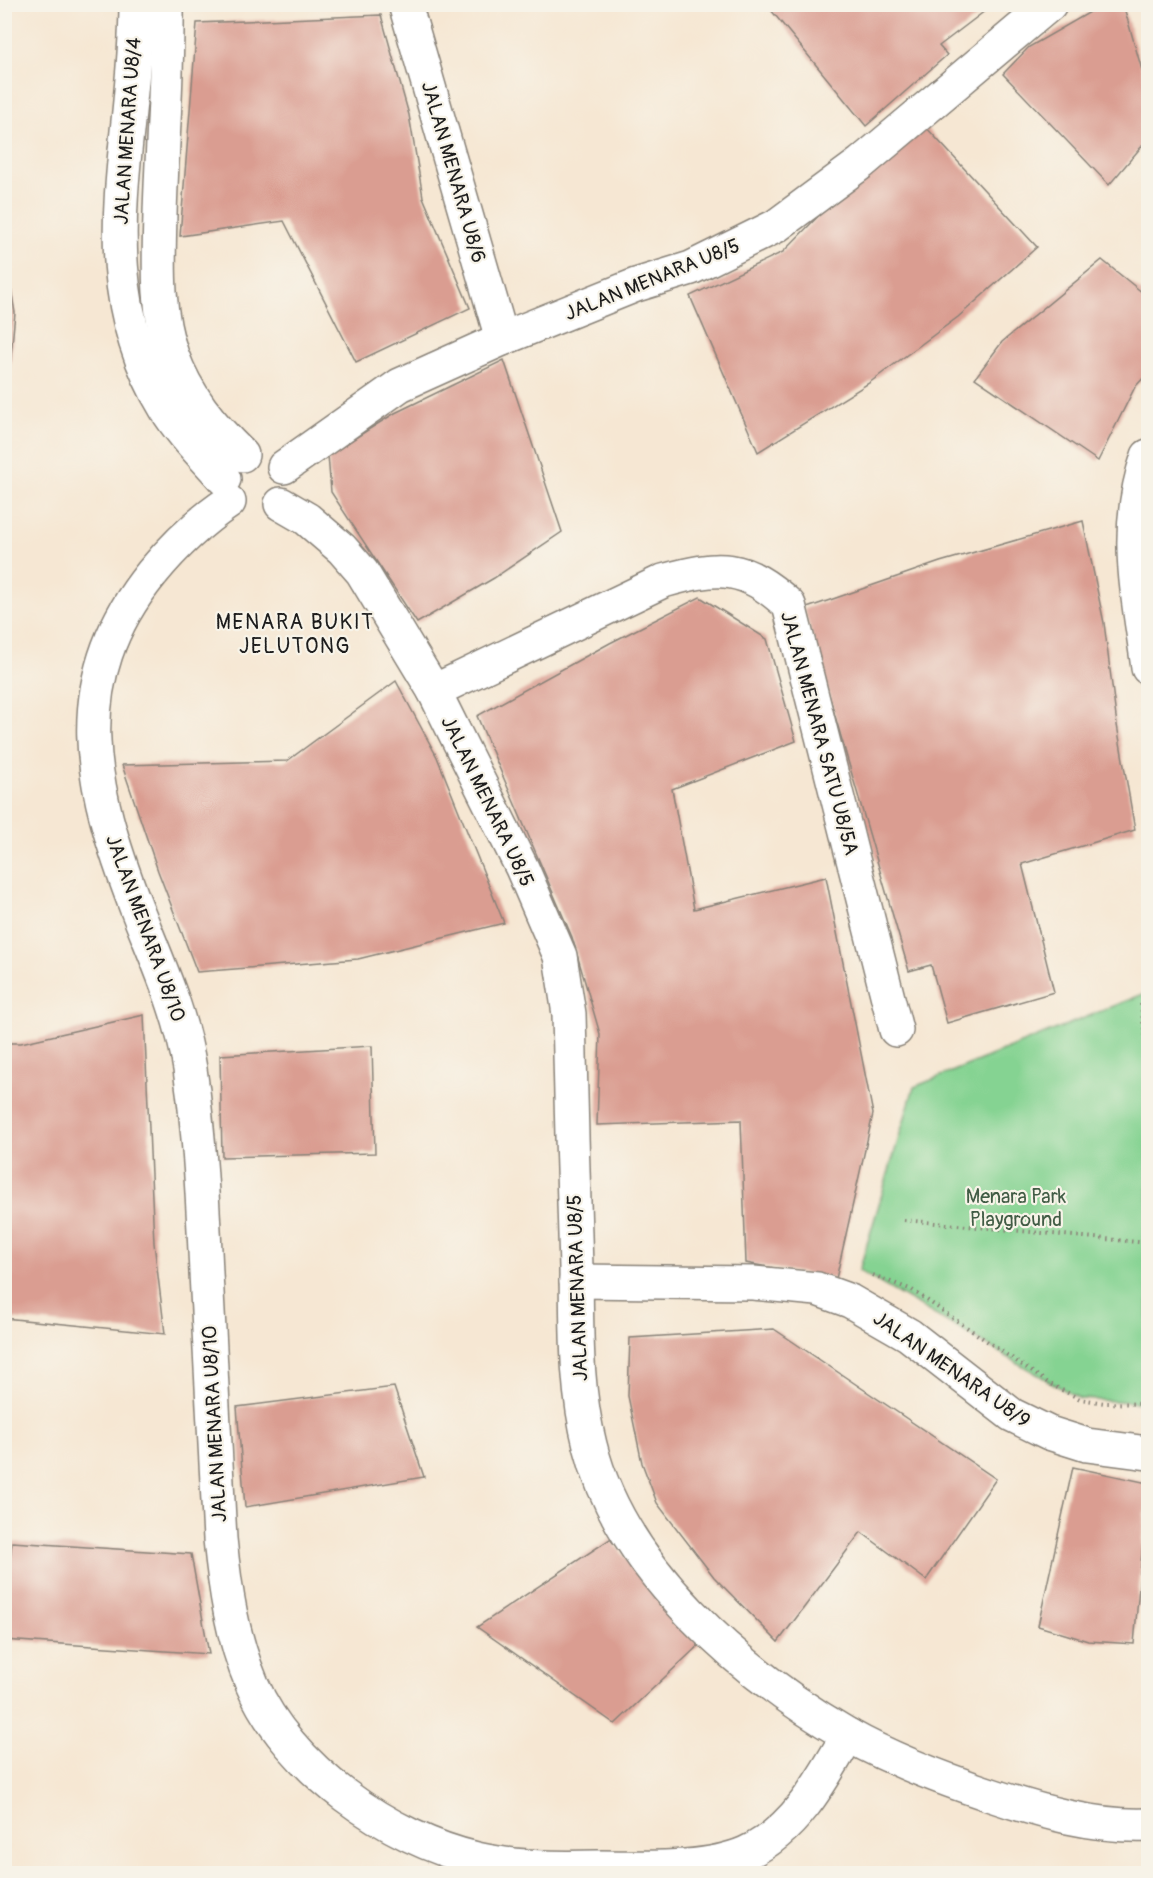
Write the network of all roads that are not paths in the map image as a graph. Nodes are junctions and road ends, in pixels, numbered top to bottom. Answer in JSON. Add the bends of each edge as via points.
{"nodes":[{"id":1,"x":136,"y":4,"type":"edge"},
{"id":2,"x":167,"y":4,"type":"edge"},
{"id":3,"x":405,"y":4,"type":"edge"},
{"id":4,"x":1050,"y":4,"type":"edge"},
{"id":5,"x":502,"y":339,"type":"junction"},
{"id":6,"x":1149,"y":456,"type":"edge"},
{"id":7,"x":284,"y":467,"type":"junction"},
{"id":8,"x":232,"y":478,"type":"junction"},
{"id":9,"x":281,"y":504,"type":"junction"},
{"id":10,"x":1149,"y":668,"type":"edge"},
{"id":11,"x":434,"y":691,"type":"junction"},
{"id":12,"x":896,"y":1030,"type":"dead end"},
{"id":13,"x":576,"y":1281,"type":"junction"},
{"id":14,"x":1149,"y":1454,"type":"edge"},
{"id":15,"x":848,"y":1735,"type":"junction"},
{"id":16,"x":1149,"y":1825,"type":"edge"}],
"edges":[{"from":1,"to":8,"type":"street","name":"JALAN MENARA U8/4","via":[[120,188],[120,273],[126,306],[137,346],[166,409],[183,433]]},
{"from":2,"to":8,"type":"street","name":"JALAN MENARA U8/4","via":[[159,279],[164,318],[171,352],[196,405],[212,425]]},
{"from":3,"to":5,"type":"street","name":"JALAN MENARA U8/6"},
{"from":4,"to":5,"type":"street","name":"JALAN MENARA U8/5","via":[[861,164],[776,226],[691,268],[636,285]]},
{"from":5,"to":7,"type":"street","name":"JALAN MENARA U8/5","via":[[400,385]]},
{"from":6,"to":10,"type":"street","via":[[1133,519],[1133,560]]},
{"from":7,"to":8,"type":"street","via":[[270,455],[251,452]]},
{"from":7,"to":9,"type":"street","via":[[288,486]]},
{"from":8,"to":9,"type":"street","via":[[236,509],[254,516],[264,515]]},
{"from":8,"to":15,"type":"street","name":"JALAN MENARA U8/10","via":[[139,589],[120,619],[104,654],[96,686],[93,725],[96,769],[120,861],[169,983],[185,1038],[200,1160],[219,1539],[234,1633],[253,1686],[274,1721],[308,1763],[384,1823],[429,1845],[477,1859],[523,1866],[663,1866],[715,1861],[746,1853],[769,1840],[794,1816],[818,1787]]},
{"from":9,"to":11,"type":"street","name":"JALAN MENARA U8/5","via":[[307,519],[362,572]]},
{"from":11,"to":12,"type":"street","name":"JALAN MENARA SATU U8/5A","via":[[663,581],[717,571],[746,573],[767,585],[789,605]]},
{"from":11,"to":13,"type":"street","name":"JALAN MENARA U8/5","via":[[522,868],[560,956],[569,1014]]},
{"from":13,"to":14,"type":"street","name":"JALAN MENARA U8/9","via":[[753,1283],[817,1289],[850,1301],[909,1335],[1011,1415],[1087,1445]]},
{"from":13,"to":15,"type":"street","name":"JALAN MENARA U8/5","via":[[582,1409],[603,1485],[622,1525],[683,1606],[716,1639],[790,1697]]},
{"from":15,"to":16,"type":"street","name":"JALAN MENARA U8/5","via":[[940,1778],[1042,1812],[1130,1826]]}]}
